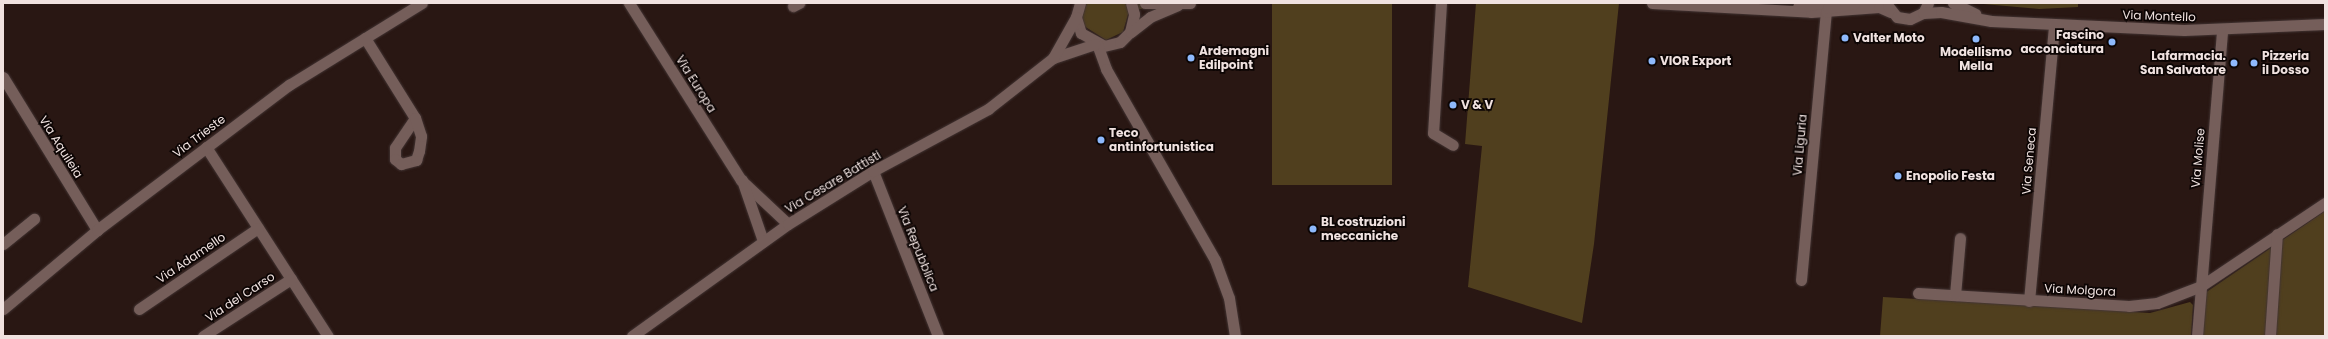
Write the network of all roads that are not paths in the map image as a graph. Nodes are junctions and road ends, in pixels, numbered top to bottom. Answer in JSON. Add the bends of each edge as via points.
{"nodes":[{"id":1,"x":422,"y":3,"type":"edge"},
{"id":2,"x":629,"y":3,"type":"edge"},
{"id":3,"x":1080,"y":3,"type":"edge"},
{"id":4,"x":1131,"y":3,"type":"edge"},
{"id":5,"x":1145,"y":3,"type":"edge"},
{"id":6,"x":1190,"y":3,"type":"edge"},
{"id":7,"x":1441,"y":3,"type":"edge"},
{"id":8,"x":1652,"y":3,"type":"edge"},
{"id":9,"x":1855,"y":3,"type":"edge"},
{"id":10,"x":1953,"y":3,"type":"edge"},
{"id":11,"x":1178,"y":5,"type":"junction"},
{"id":12,"x":1823,"y":8,"type":"edge"},
{"id":13,"x":1889,"y":8,"type":"edge"},
{"id":14,"x":1926,"y":8,"type":"edge"},
{"id":15,"x":1076,"y":17,"type":"junction"},
{"id":16,"x":1991,"y":21,"type":"junction"},
{"id":17,"x":2054,"y":24,"type":"junction"},
{"id":18,"x":2325,"y":24,"type":"edge"},
{"id":19,"x":2222,"y":31,"type":"junction"},
{"id":20,"x":1130,"y":32,"type":"junction"},
{"id":21,"x":365,"y":38,"type":"junction"},
{"id":22,"x":1096,"y":44,"type":"junction"},
{"id":23,"x":1113,"y":45,"type":"junction"},
{"id":24,"x":1053,"y":58,"type":"junction"},
{"id":25,"x":1106,"y":70,"type":"junction"},
{"id":26,"x":3,"y":77,"type":"edge"},
{"id":27,"x":415,"y":118,"type":"dead end"},
{"id":28,"x":1453,"y":145,"type":"dead end"},
{"id":29,"x":206,"y":147,"type":"junction"},
{"id":30,"x":873,"y":171,"type":"junction"},
{"id":31,"x":741,"y":180,"type":"junction"},
{"id":32,"x":2325,"y":204,"type":"edge"},
{"id":33,"x":34,"y":219,"type":"dead end"},
{"id":34,"x":788,"y":224,"type":"junction"},
{"id":35,"x":258,"y":228,"type":"junction"},
{"id":36,"x":97,"y":230,"type":"junction"},
{"id":37,"x":2278,"y":234,"type":"junction"},
{"id":38,"x":1960,"y":238,"type":"dead end"},
{"id":39,"x":763,"y":240,"type":"junction"},
{"id":40,"x":3,"y":244,"type":"edge"},
{"id":41,"x":291,"y":279,"type":"junction"},
{"id":42,"x":1801,"y":280,"type":"dead end"},
{"id":43,"x":2201,"y":286,"type":"junction"},
{"id":44,"x":1918,"y":293,"type":"dead end"},
{"id":45,"x":1955,"y":295,"type":"junction"},
{"id":46,"x":2029,"y":300,"type":"junction"},
{"id":47,"x":4,"y":307,"type":"edge"},
{"id":48,"x":139,"y":309,"type":"dead end"},
{"id":49,"x":203,"y":336,"type":"edge"},
{"id":50,"x":328,"y":336,"type":"edge"},
{"id":51,"x":632,"y":336,"type":"edge"},
{"id":52,"x":938,"y":336,"type":"edge"},
{"id":53,"x":1235,"y":336,"type":"edge"},
{"id":54,"x":2197,"y":336,"type":"edge"},
{"id":55,"x":2270,"y":336,"type":"edge"}],
"edges":[{"from":1,"to":21,"type":"street","name":"Via Trieste"},
{"from":2,"to":31,"type":"street","name":"Via Europa"},
{"from":3,"to":15,"type":"street","name":"Via Cesare Battisti"},
{"from":4,"to":20,"type":"street","via":[[1134,14]]},
{"from":5,"to":11,"type":"street"},
{"from":6,"to":11,"type":"street"},
{"from":7,"to":28,"type":"street","via":[[1433,133]]},
{"from":8,"to":12,"type":"street","via":[[1771,9]]},
{"from":9,"to":12,"type":"street"},
{"from":10,"to":16,"type":"street","name":"Via Montello"},
{"from":11,"to":20,"type":"street","via":[[1150,17]]},
{"from":12,"to":13,"type":"street"},
{"from":12,"to":42,"type":"street","name":"Via Liguria"},
{"from":13,"to":14,"type":"street","name":"Via Montello","via":[[1910,19]]},
{"from":14,"to":16,"type":"street","name":"Via Montello"},
{"from":15,"to":22,"type":"street","via":[[1081,33]]},
{"from":15,"to":24,"type":"street","name":"Via Cesare Battisti"},
{"from":16,"to":17,"type":"street","name":"Via Montello"},
{"from":17,"to":19,"type":"street","name":"Via Montello"},
{"from":17,"to":46,"type":"street","name":"Via Seneca"},
{"from":18,"to":19,"type":"street","name":"Via Montello"},
{"from":19,"to":43,"type":"street","name":"Via Molise"},
{"from":20,"to":23,"type":"street"},
{"from":21,"to":27,"type":"street"},
{"from":21,"to":29,"type":"street","name":"Via Trieste","via":[[289,85]]},
{"from":22,"to":23,"type":"street"},
{"from":22,"to":24,"type":"street","name":"Via Cesare Battisti"},
{"from":22,"to":25,"type":"street"},
{"from":23,"to":25,"type":"street"},
{"from":24,"to":30,"type":"street","name":"Via Cesare Battisti","via":[[988,109]]},
{"from":25,"to":53,"type":"street","via":[[1215,260],[1229,298]]},
{"from":26,"to":36,"type":"street","name":"Via Aquileia"},
{"from":29,"to":35,"type":"street"},
{"from":29,"to":36,"type":"street","name":"Via Trieste"},
{"from":30,"to":34,"type":"street","name":"Via Cesare Battisti"},
{"from":30,"to":52,"type":"street","name":"Via Repubblica"},
{"from":31,"to":34,"type":"street","name":"Via Europa"},
{"from":31,"to":39,"type":"street","name":"Via Europa"},
{"from":32,"to":37,"type":"street","name":"Via Molgora"},
{"from":33,"to":40,"type":"street"},
{"from":34,"to":39,"type":"street","name":"Via Cesare Battisti"},
{"from":35,"to":41,"type":"street"},
{"from":35,"to":48,"type":"street","name":"Via Adamello"},
{"from":36,"to":47,"type":"street","name":"Via Trieste"},
{"from":37,"to":43,"type":"street","name":"Via Molgora"},
{"from":37,"to":55,"type":"street"},
{"from":38,"to":45,"type":"street"},
{"from":39,"to":51,"type":"street","name":"Via Cesare Battisti"},
{"from":41,"to":49,"type":"street","name":"Via del Carso"},
{"from":41,"to":50,"type":"street"},
{"from":43,"to":46,"type":"street","name":"Via Molgora","via":[[2185,296],[2136,305]]},
{"from":43,"to":54,"type":"street"},
{"from":44,"to":45,"type":"street","name":"Via Molgora"},
{"from":45,"to":46,"type":"street","name":"Via Molgora"}]}
